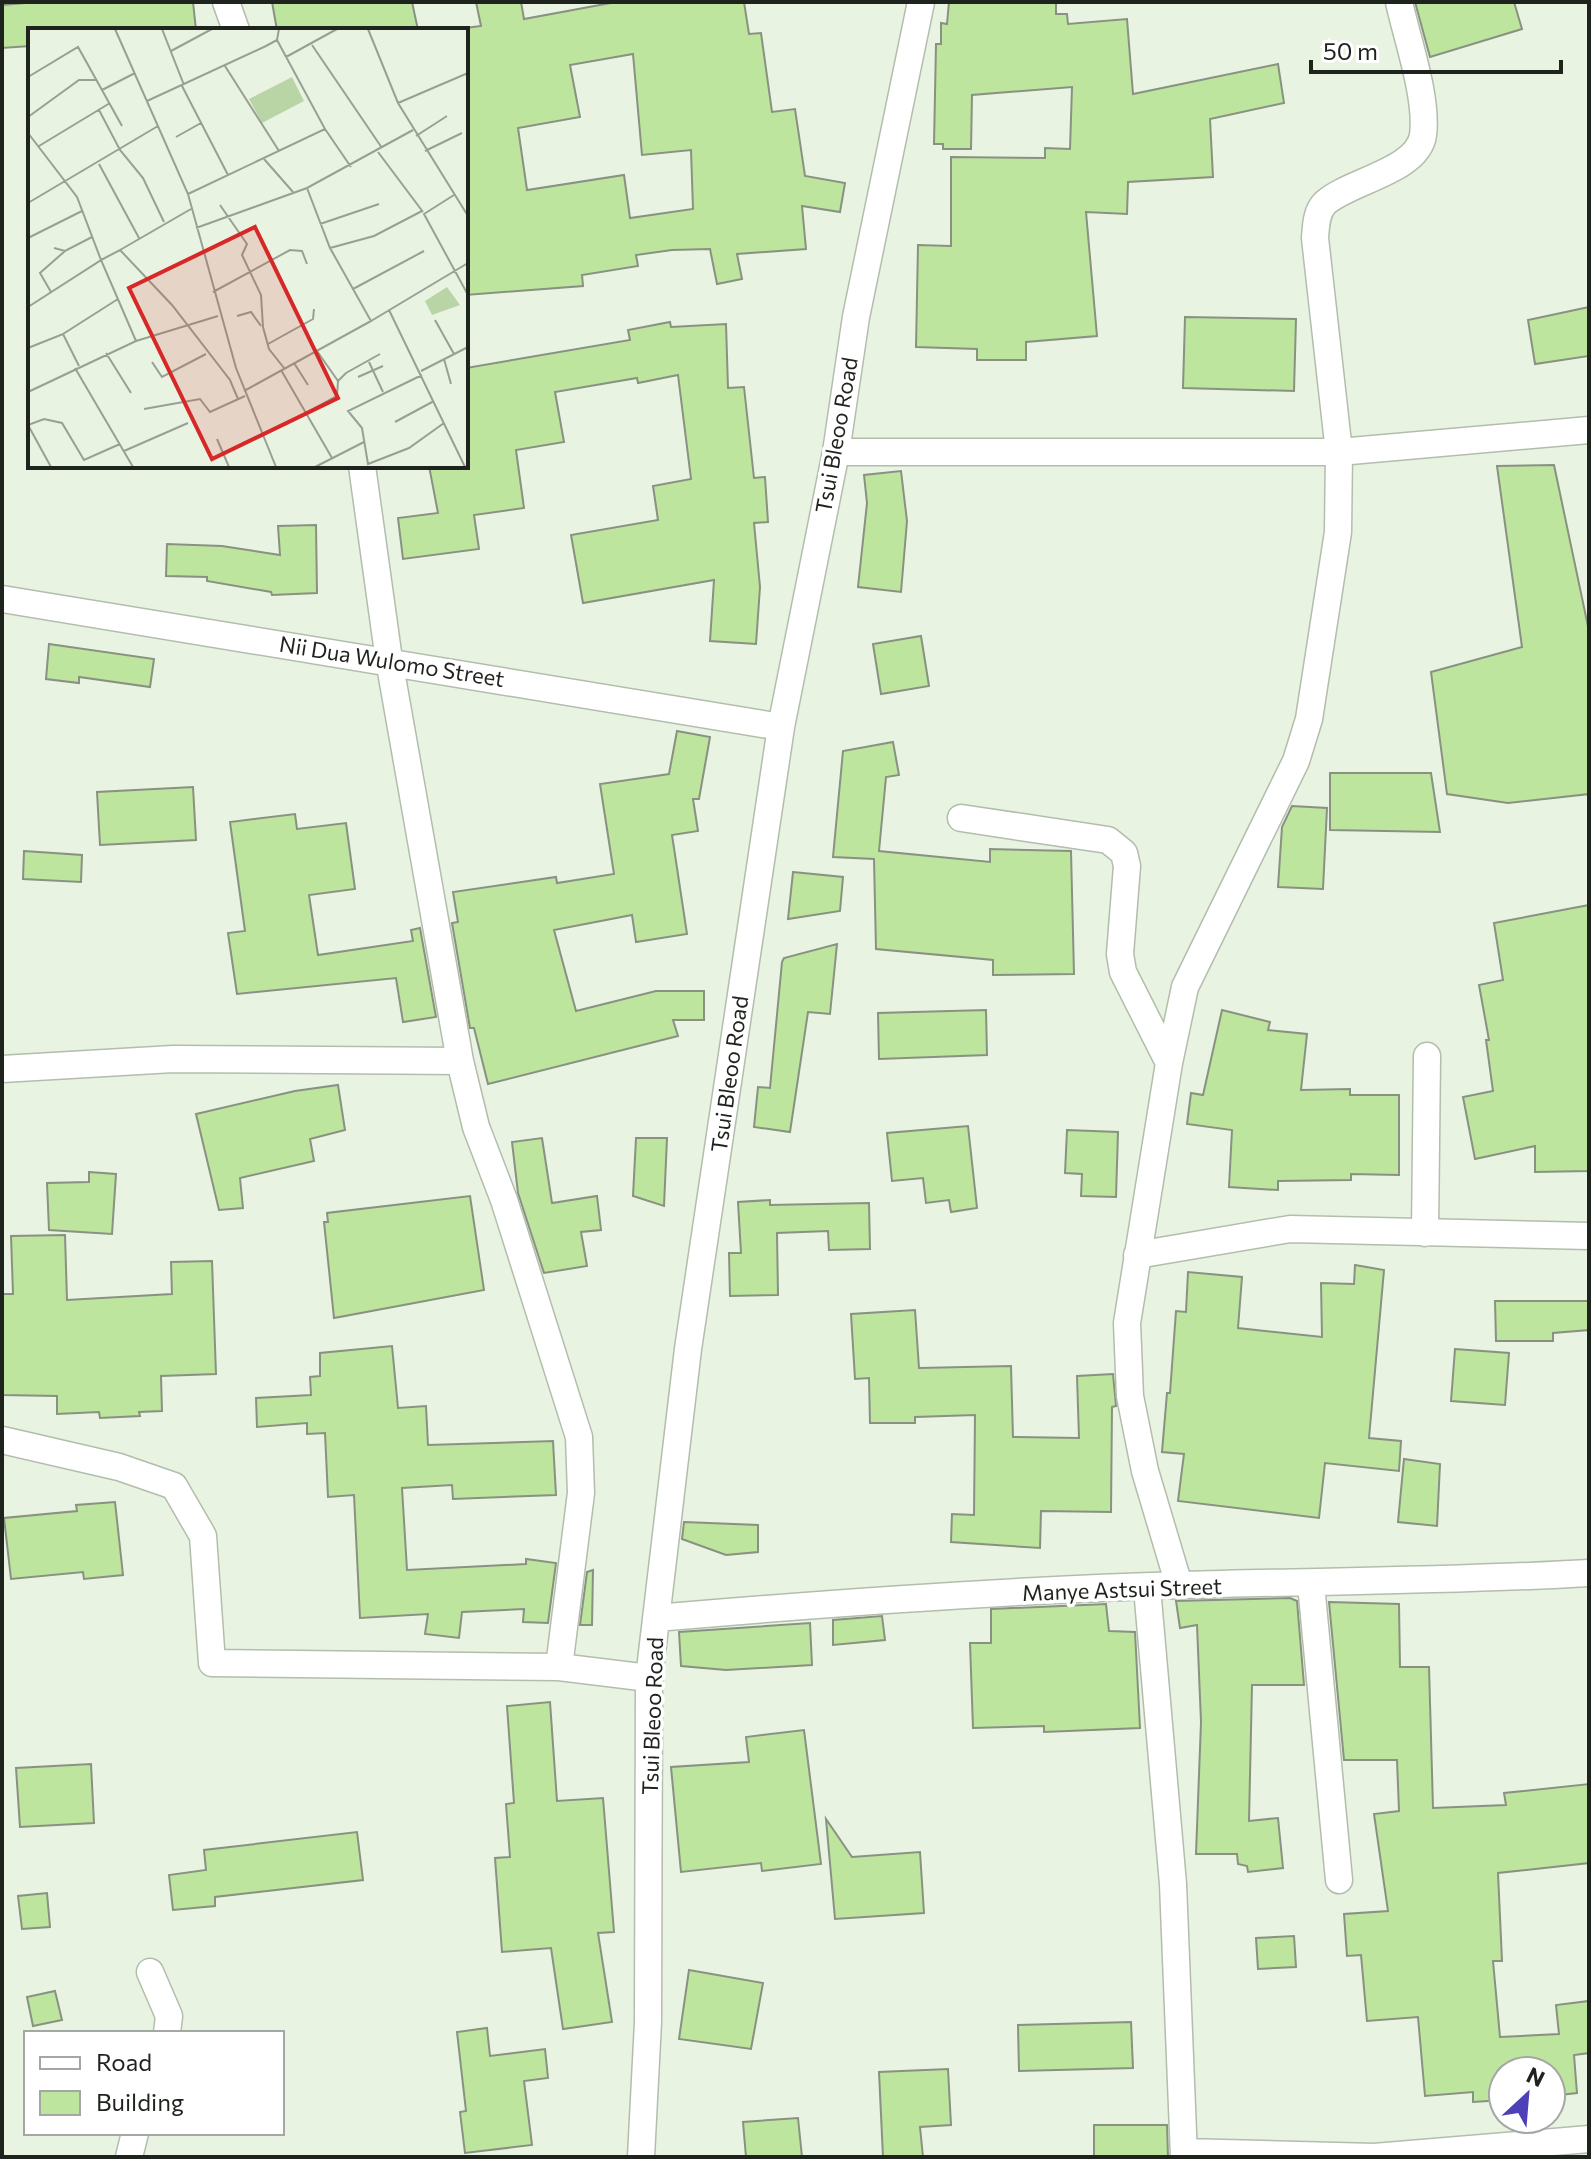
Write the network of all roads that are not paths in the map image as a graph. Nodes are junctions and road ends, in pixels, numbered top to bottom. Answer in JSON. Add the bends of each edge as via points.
{"nodes":[{"id":1,"x":226,"y":2,"type":"edge"},
{"id":2,"x":921,"y":2,"type":"edge"},
{"id":3,"x":1399,"y":2,"type":"edge"},
{"id":4,"x":235,"y":28,"type":"edge"},
{"id":5,"x":1589,"y":430,"type":"edge"},
{"id":6,"x":836,"y":452,"type":"junction"},
{"id":7,"x":1339,"y":452,"type":"junction"},
{"id":8,"x":362,"y":468,"type":"edge"},
{"id":9,"x":2,"y":599,"type":"edge"},
{"id":10,"x":389,"y":660,"type":"junction"},
{"id":11,"x":781,"y":727,"type":"junction"},
{"id":12,"x":961,"y":818,"type":"dead end"},
{"id":13,"x":1427,"y":1056,"type":"dead end"},
{"id":14,"x":460,"y":1061,"type":"junction"},
{"id":15,"x":1169,"y":1063,"type":"junction"},
{"id":16,"x":2,"y":1069,"type":"edge"},
{"id":17,"x":1425,"y":1233,"type":"junction"},
{"id":18,"x":1589,"y":1236,"type":"edge"},
{"id":19,"x":1137,"y":1255,"type":"junction"},
{"id":20,"x":2,"y":1440,"type":"edge"},
{"id":21,"x":1589,"y":1573,"type":"edge"},
{"id":22,"x":1311,"y":1584,"type":"junction"},
{"id":23,"x":1179,"y":1585,"type":"junction"},
{"id":24,"x":1147,"y":1588,"type":"junction"},
{"id":25,"x":656,"y":1618,"type":"junction"},
{"id":26,"x":559,"y":1667,"type":"junction"},
{"id":27,"x":649,"y":1678,"type":"junction"},
{"id":28,"x":1339,"y":1880,"type":"dead end"},
{"id":29,"x":150,"y":1972,"type":"dead end"},
{"id":30,"x":167,"y":2031,"type":"edge"},
{"id":31,"x":134,"y":2135,"type":"edge"},
{"id":32,"x":1589,"y":2139,"type":"edge"},
{"id":33,"x":1560,"y":2150,"type":"edge"},
{"id":34,"x":1184,"y":2155,"type":"edge"},
{"id":35,"x":129,"y":2157,"type":"edge"},
{"id":36,"x":641,"y":2157,"type":"edge"}],
"edges":[{"from":1,"to":4,"type":"street"},
{"from":2,"to":6,"type":"street","name":"Tsui Bleoo Road","via":[[856,317]]},
{"from":3,"to":7,"type":"street","via":[[1424,118],[1423,139],[1410,158],[1324,204],[1316,218]]},
{"from":5,"to":7,"type":"street"},
{"from":6,"to":7,"type":"street"},
{"from":6,"to":11,"type":"street","name":"Tsui Bleoo Road"},
{"from":7,"to":15,"type":"street","via":[[1338,532],[1309,719],[1296,761],[1193,966]]},
{"from":8,"to":10,"type":"street"},
{"from":9,"to":10,"type":"street","name":"Nii Dua Wulomo Street"},
{"from":10,"to":11,"type":"street","name":"Nii Dua Wulomo Street"},
{"from":10,"to":14,"type":"street"},
{"from":11,"to":25,"type":"street","name":"Tsui Bleoo Road","via":[[688,1349]]},
{"from":12,"to":15,"type":"street","via":[[1108,840],[1124,853],[1123,972]]},
{"from":13,"to":17,"type":"street"},
{"from":14,"to":16,"type":"street","via":[[173,1059]]},
{"from":14,"to":26,"type":"street","via":[[476,1127],[579,1437],[581,1493]]},
{"from":15,"to":19,"type":"street"},
{"from":17,"to":18,"type":"street"},
{"from":17,"to":19,"type":"street","via":[[1290,1229]]},
{"from":19,"to":23,"type":"street","via":[[1127,1323],[1130,1396],[1145,1471]]},
{"from":20,"to":26,"type":"street","via":[[119,1467],[174,1486],[203,1536],[212,1663]]},
{"from":21,"to":22,"type":"street","name":"Manye Astsui Street"},
{"from":22,"to":23,"type":"street","name":"Manye Astsui Street"},
{"from":22,"to":28,"type":"street"},
{"from":23,"to":24,"type":"street","name":"Manye Astsui Street"},
{"from":24,"to":25,"type":"street","name":"Manye Astsui Street"},
{"from":24,"to":34,"type":"street","via":[[1173,1884]]},
{"from":25,"to":27,"type":"street","name":"Tsui Bleoo Road"},
{"from":26,"to":27,"type":"street"},
{"from":27,"to":36,"type":"street","name":"Tsui Bleoo Road","via":[[648,2022]]},
{"from":29,"to":30,"type":"street","via":[[169,2016]]},
{"from":31,"to":35,"type":"street"},
{"from":32,"to":33,"type":"street"},
{"from":33,"to":34,"type":"street","via":[[1374,2157]]}]}
